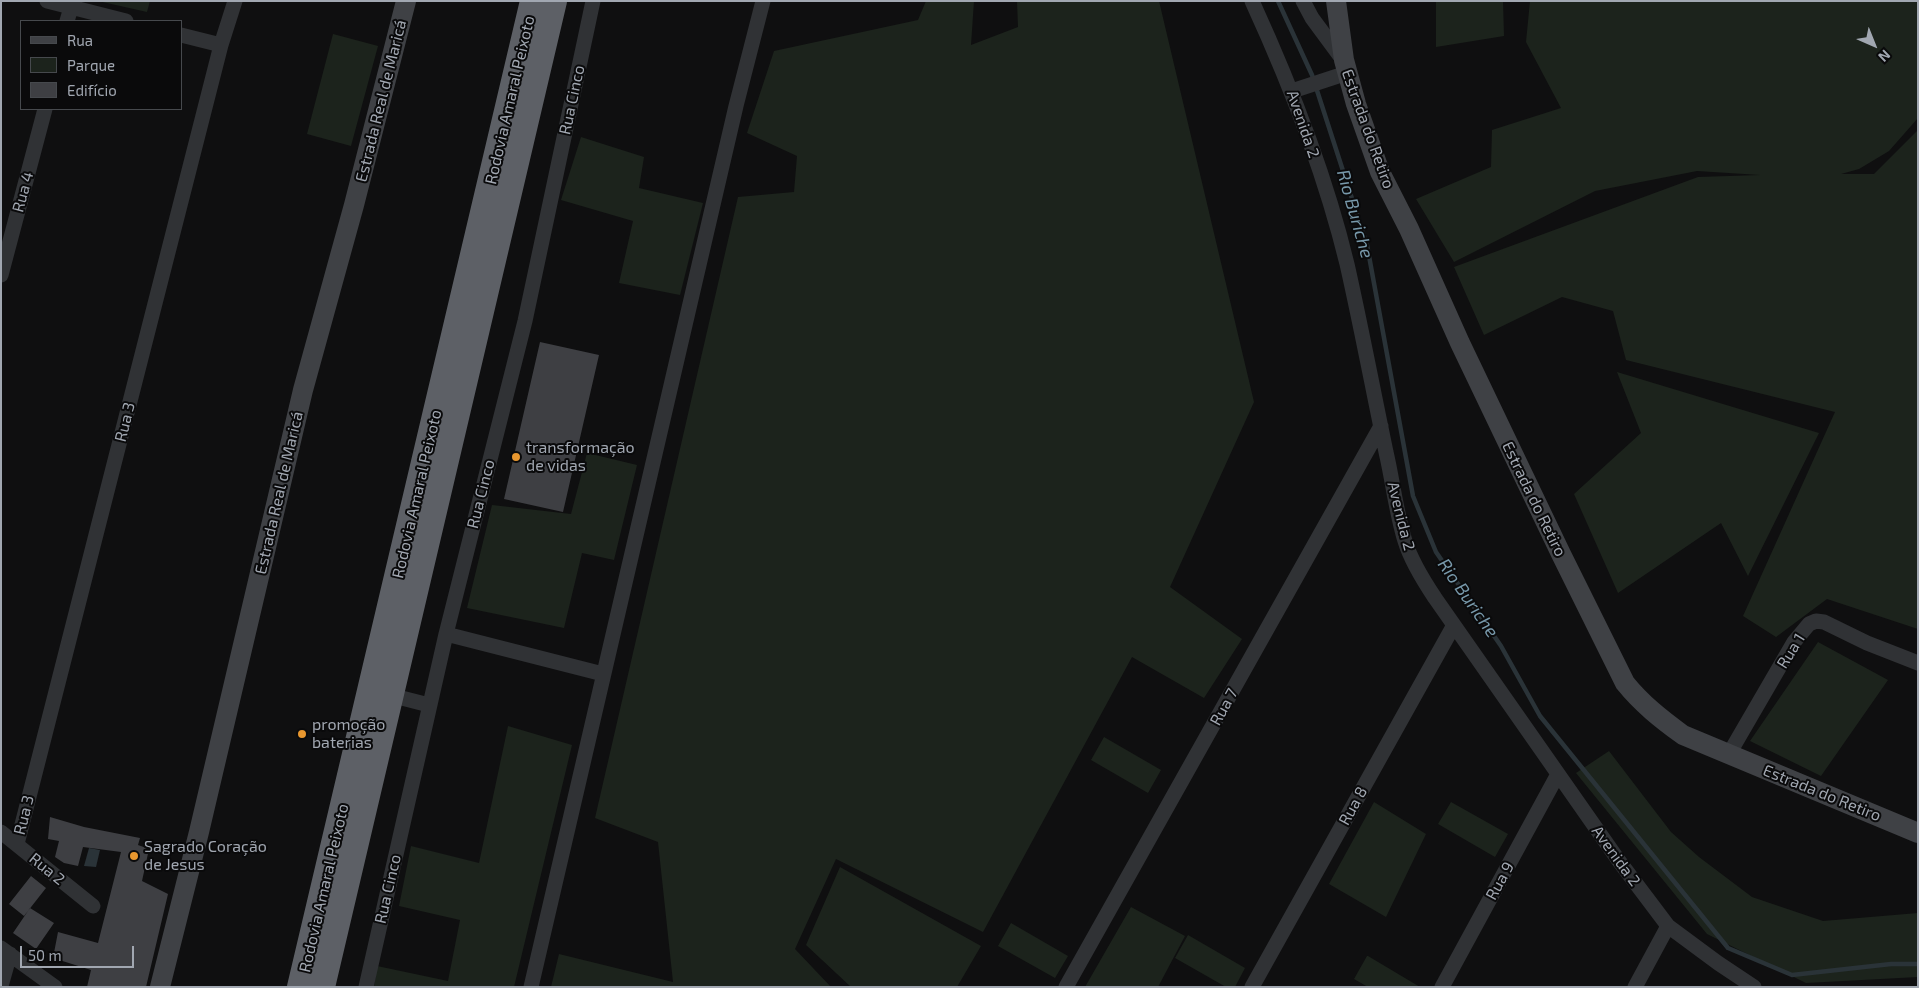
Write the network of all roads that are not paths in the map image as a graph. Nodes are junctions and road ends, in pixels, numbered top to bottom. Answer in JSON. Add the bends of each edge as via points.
{"nodes":[{"id":1,"x":47,"y":1,"type":"edge"},
{"id":2,"x":234,"y":1,"type":"edge"},
{"id":3,"x":406,"y":1,"type":"edge"},
{"id":4,"x":533,"y":1,"type":"edge"},
{"id":5,"x":554,"y":1,"type":"edge"},
{"id":6,"x":593,"y":1,"type":"edge"},
{"id":7,"x":764,"y":1,"type":"edge"},
{"id":8,"x":1252,"y":1,"type":"edge"},
{"id":9,"x":1303,"y":1,"type":"edge"},
{"id":10,"x":1336,"y":1,"type":"edge"},
{"id":11,"x":70,"y":10,"type":"edge"},
{"id":12,"x":121,"y":20,"type":"edge"},
{"id":13,"x":182,"y":35,"type":"edge"},
{"id":14,"x":222,"y":45,"type":"junction"},
{"id":15,"x":1346,"y":67,"type":"junction"},
{"id":16,"x":1299,"y":89,"type":"junction"},
{"id":17,"x":45,"y":110,"type":"edge"},
{"id":18,"x":1,"y":275,"type":"edge"},
{"id":19,"x":1381,"y":426,"type":"junction"},
{"id":20,"x":1454,"y":625,"type":"junction"},
{"id":21,"x":446,"y":634,"type":"junction"},
{"id":22,"x":1918,"y":663,"type":"edge"},
{"id":23,"x":603,"y":674,"type":"junction"},
{"id":24,"x":390,"y":695,"type":"junction"},
{"id":25,"x":429,"y":705,"type":"junction"},
{"id":26,"x":1729,"y":754,"type":"junction"},
{"id":27,"x":1558,"y":774,"type":"junction"},
{"id":28,"x":1,"y":832,"type":"edge"},
{"id":29,"x":1918,"y":833,"type":"edge"},
{"id":30,"x":17,"y":844,"type":"junction"},
{"id":31,"x":93,"y":906,"type":"dead end"},
{"id":32,"x":1668,"y":926,"type":"junction"},
{"id":33,"x":5,"y":951,"type":"edge"},
{"id":34,"x":1,"y":986,"type":"edge"},
{"id":35,"x":55,"y":987,"type":"edge"},
{"id":36,"x":160,"y":987,"type":"edge"},
{"id":37,"x":300,"y":987,"type":"edge"},
{"id":38,"x":322,"y":987,"type":"edge"},
{"id":39,"x":366,"y":987,"type":"edge"},
{"id":40,"x":531,"y":987,"type":"edge"},
{"id":41,"x":1066,"y":987,"type":"edge"},
{"id":42,"x":1252,"y":987,"type":"edge"},
{"id":43,"x":1442,"y":987,"type":"edge"},
{"id":44,"x":1635,"y":987,"type":"edge"},
{"id":45,"x":1754,"y":987,"type":"edge"}],
"edges":[{"from":1,"to":11,"type":"street"},
{"from":2,"to":14,"type":"street","name":"Rua 3"},
{"from":3,"to":36,"type":"street","name":"Estrada Real de Maricá","via":[[303,390]]},
{"from":4,"to":37,"type":"highway","name":"Rodovia Amaral Peixoto"},
{"from":5,"to":24,"type":"highway","name":"Rodovia Amaral Peixoto"},
{"from":6,"to":21,"type":"street","name":"Rua Cinco","via":[[525,321]]},
{"from":7,"to":23,"type":"street","via":[[736,106]]},
{"from":8,"to":16,"type":"street","name":"Avenida 2"},
{"from":9,"to":15,"type":"street"},
{"from":10,"to":15,"type":"street","name":"Estrada do Retiro"},
{"from":11,"to":12,"type":"street"},
{"from":13,"to":14,"type":"street"},
{"from":14,"to":30,"type":"street","name":"Rua 3"},
{"from":15,"to":16,"type":"street","via":[[1325,80]]},
{"from":15,"to":26,"type":"street","name":"Estrada do Retiro","via":[[1380,172],[1544,518],[1626,682],[1656,716],[1683,735]]},
{"from":16,"to":19,"type":"street","name":"Avenida 2","via":[[1346,261]]},
{"from":17,"to":18,"type":"street","name":"Rua 4"},
{"from":19,"to":20,"type":"street","name":"Avenida 2","via":[[1405,542],[1419,573]]},
{"from":19,"to":41,"type":"street","name":"Rua 7"},
{"from":20,"to":27,"type":"street","name":"Avenida 2"},
{"from":20,"to":42,"type":"street","name":"Rua 8"},
{"from":21,"to":23,"type":"street"},
{"from":21,"to":25,"type":"street","name":"Rua Cinco"},
{"from":22,"to":26,"type":"street","name":"Rua 1","via":[[1824,622],[1809,624],[1794,642]]},
{"from":23,"to":40,"type":"street"},
{"from":24,"to":25,"type":"street"},
{"from":24,"to":38,"type":"highway","name":"Rodovia Amaral Peixoto"},
{"from":25,"to":39,"type":"street","name":"Rua Cinco"},
{"from":26,"to":29,"type":"street","name":"Estrada do Retiro"},
{"from":27,"to":32,"type":"street","name":"Avenida 2"},
{"from":27,"to":43,"type":"street","name":"Rua 9"},
{"from":28,"to":30,"type":"street","name":"Rua 2"},
{"from":30,"to":31,"type":"street","name":"Rua 2"},
{"from":32,"to":44,"type":"street"},
{"from":32,"to":45,"type":"street","name":"Avenida 2"},
{"from":33,"to":34,"type":"street"},
{"from":33,"to":35,"type":"street"}]}
